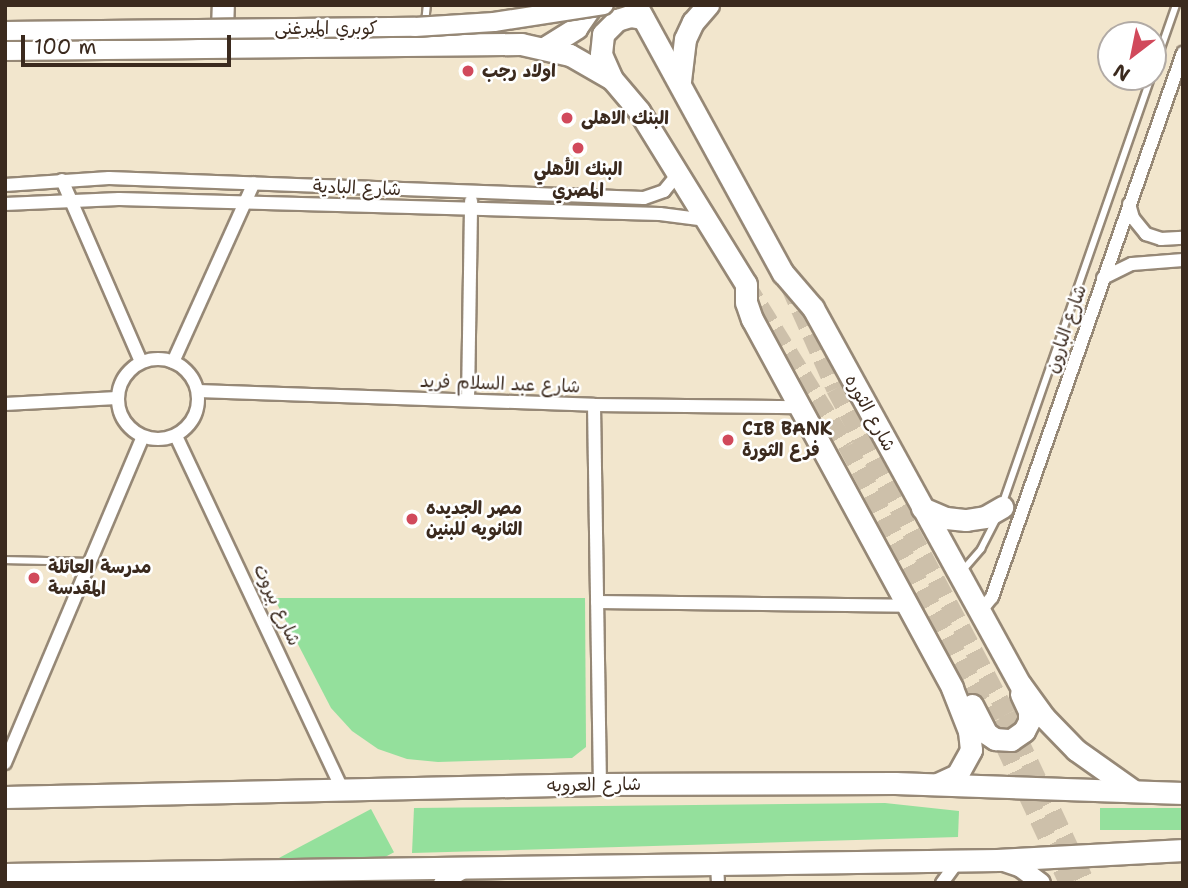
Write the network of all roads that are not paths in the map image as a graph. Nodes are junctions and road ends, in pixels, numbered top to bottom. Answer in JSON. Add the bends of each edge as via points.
{"nodes":[{"id":1,"x":223,"y":5,"type":"edge"},
{"id":2,"x":428,"y":5,"type":"edge"},
{"id":3,"x":592,"y":5,"type":"edge"},
{"id":4,"x":604,"y":5,"type":"edge"},
{"id":5,"x":708,"y":5,"type":"edge"},
{"id":6,"x":1176,"y":5,"type":"edge"},
{"id":7,"x":639,"y":12,"type":"edge"},
{"id":8,"x":5,"y":31,"type":"edge"},
{"id":9,"x":1167,"y":31,"type":"edge"},
{"id":10,"x":215,"y":47,"type":"junction"},
{"id":11,"x":546,"y":47,"type":"junction"},
{"id":12,"x":241,"y":48,"type":"junction"},
{"id":13,"x":5,"y":49,"type":"edge"},
{"id":14,"x":1183,"y":53,"type":"edge"},
{"id":15,"x":612,"y":79,"type":"junction"},
{"id":16,"x":680,"y":83,"type":"junction"},
{"id":17,"x":1146,"y":91,"type":"edge"},
{"id":18,"x":678,"y":174,"type":"junction"},
{"id":19,"x":62,"y":180,"type":"junction"},
{"id":20,"x":254,"y":183,"type":"junction"},
{"id":21,"x":5,"y":185,"type":"edge"},
{"id":22,"x":471,"y":191,"type":"junction"},
{"id":23,"x":70,"y":200,"type":"junction"},
{"id":24,"x":245,"y":202,"type":"junction"},
{"id":25,"x":5,"y":204,"type":"edge"},
{"id":26,"x":1129,"y":204,"type":"junction"},
{"id":27,"x":471,"y":209,"type":"junction"},
{"id":28,"x":707,"y":220,"type":"junction"},
{"id":29,"x":1183,"y":238,"type":"edge"},
{"id":30,"x":1183,"y":260,"type":"edge"},
{"id":31,"x":1103,"y":278,"type":"junction"},
{"id":32,"x":141,"y":362,"type":"junction"},
{"id":33,"x":173,"y":362,"type":"junction"},
{"id":34,"x":198,"y":391,"type":"junction"},
{"id":35,"x":117,"y":398,"type":"junction"},
{"id":36,"x":468,"y":400,"type":"junction"},
{"id":37,"x":5,"y":404,"type":"edge"},
{"id":38,"x":594,"y":405,"type":"junction"},
{"id":39,"x":801,"y":407,"type":"junction"},
{"id":40,"x":176,"y":436,"type":"junction"},
{"id":41,"x":143,"y":437,"type":"junction"},
{"id":42,"x":1002,"y":507,"type":"junction"},
{"id":43,"x":922,"y":508,"type":"junction"},
{"id":44,"x":5,"y":560,"type":"edge"},
{"id":45,"x":90,"y":562,"type":"junction"},
{"id":46,"x":958,"y":574,"type":"junction"},
{"id":47,"x":597,"y":603,"type":"junction"},
{"id":48,"x":908,"y":606,"type":"junction"},
{"id":49,"x":979,"y":613,"type":"junction"},
{"id":50,"x":1020,"y":684,"type":"junction"},
{"id":51,"x":952,"y":688,"type":"junction"},
{"id":52,"x":5,"y":763,"type":"edge"},
{"id":53,"x":600,"y":784,"type":"junction"},
{"id":54,"x":938,"y":784,"type":"junction"},
{"id":55,"x":343,"y":792,"type":"junction"},
{"id":56,"x":1137,"y":793,"type":"junction"},
{"id":57,"x":1183,"y":793,"type":"edge"},
{"id":58,"x":5,"y":797,"type":"edge"},
{"id":59,"x":1183,"y":850,"type":"edge"},
{"id":60,"x":959,"y":860,"type":"junction"},
{"id":61,"x":998,"y":860,"type":"junction"},
{"id":62,"x":467,"y":867,"type":"junction"},
{"id":63,"x":718,"y":873,"type":"edge"},
{"id":64,"x":5,"y":874,"type":"edge"},
{"id":65,"x":226,"y":877,"type":"edge"},
{"id":66,"x":442,"y":883,"type":"edge"},
{"id":67,"x":942,"y":883,"type":"edge"},
{"id":68,"x":1041,"y":883,"type":"edge"}],
"edges":[{"from":1,"to":10,"type":"highway","via":[[222,29]]},
{"from":2,"to":12,"type":"lane","via":[[422,27],[409,34],[262,38]]},
{"from":3,"to":11,"type":"highway","via":[[576,27]]},
{"from":4,"to":8,"type":"main road","name":"كوبري الميرغنى","bridge":true,"via":[[494,22],[415,27]]},
{"from":5,"to":16,"type":"highway","via":[[685,39]]},
{"from":6,"to":9,"type":"lane"},
{"from":7,"to":15,"type":"highway","via":[[617,20],[603,34],[601,54]]},
{"from":7,"to":16,"type":"highway","name":"شارع الثوره"},
{"from":10,"to":12,"type":"highway"},
{"from":10,"to":13,"type":"highway"},
{"from":11,"to":12,"type":"highway"},
{"from":11,"to":15,"type":"highway","via":[[581,60]]},
{"from":14,"to":26,"type":"street","name":"شارع البارون"},
{"from":15,"to":18,"type":"highway","via":[[639,111]]},
{"from":16,"to":43,"type":"highway","name":"شارع الثوره","via":[[783,273],[813,309]]},
{"from":17,"to":42,"type":"lane","name":"شارع البارون"},
{"from":18,"to":22,"type":"street","name":"شارع البادية","via":[[664,191],[644,198]]},
{"from":18,"to":28,"type":"highway"},
{"from":19,"to":20,"type":"street","name":"شارع البادية"},
{"from":19,"to":21,"type":"street","name":"شارع البادية"},
{"from":19,"to":23,"type":"street"},
{"from":20,"to":22,"type":"street","name":"شارع البادية"},
{"from":20,"to":24,"type":"street"},
{"from":22,"to":27,"type":"street"},
{"from":23,"to":24,"type":"street","name":"شارع البادية"},
{"from":23,"to":25,"type":"street","name":"شارع البادية"},
{"from":23,"to":32,"type":"street"},
{"from":24,"to":27,"type":"street","name":"شارع البادية"},
{"from":24,"to":33,"type":"street"},
{"from":26,"to":29,"type":"street","via":[[1146,234]]},
{"from":26,"to":31,"type":"street","name":"شارع البارون"},
{"from":27,"to":28,"type":"street","name":"شارع البادية","via":[[660,214]]},
{"from":27,"to":36,"type":"street"},
{"from":28,"to":39,"type":"highway","via":[[746,284],[752,319]]},
{"from":30,"to":31,"type":"street","via":[[1132,264]]},
{"from":31,"to":49,"type":"street","name":"شارع البارون","via":[[992,597]]},
{"from":32,"to":33,"type":"street"},
{"from":32,"to":35,"type":"street","via":[[124,377]]},
{"from":33,"to":34,"type":"street","via":[[189,373]]},
{"from":34,"to":36,"type":"street","name":"شارع عبد السلام فريد"},
{"from":34,"to":40,"type":"street","via":[[193,420]]},
{"from":35,"to":37,"type":"street"},
{"from":35,"to":41,"type":"street","via":[[127,426]]},
{"from":36,"to":38,"type":"street","name":"شارع عبد السلام فريد"},
{"from":38,"to":39,"type":"street","name":"شارع عبد السلام فريد"},
{"from":38,"to":47,"type":"street"},
{"from":39,"to":48,"type":"highway"},
{"from":40,"to":41,"type":"street","via":[[160,440]]},
{"from":40,"to":55,"type":"street","name":"شارع بيروت"},
{"from":41,"to":45,"type":"street"},
{"from":42,"to":43,"type":"highway","via":[[985,517],[965,520]]},
{"from":42,"to":46,"type":"lane","name":"شارع البارون","via":[[981,549]]},
{"from":43,"to":46,"type":"highway","name":"شارع الثوره"},
{"from":44,"to":45,"type":"lane"},
{"from":45,"to":52,"type":"street"},
{"from":46,"to":49,"type":"highway","name":"شارع الثوره"},
{"from":47,"to":48,"type":"street"},
{"from":47,"to":53,"type":"street"},
{"from":48,"to":51,"type":"highway"},
{"from":49,"to":50,"type":"highway","name":"شارع الثوره"},
{"from":50,"to":51,"type":"highway","via":[[1029,721],[1020,735],[1005,741],[986,733],[970,702]]},
{"from":50,"to":56,"type":"highway","name":"شارع الثوره","via":[[1076,750]]},
{"from":51,"to":54,"type":"highway","via":[[970,731],[971,750],[962,770]]},
{"from":53,"to":54,"type":"highway","name":"شارع العروبه"},
{"from":53,"to":55,"type":"highway","name":"شارع العروبه"},
{"from":54,"to":56,"type":"highway","name":"شارع العروبه"},
{"from":55,"to":58,"type":"highway","name":"شارع العروبه"},
{"from":56,"to":57,"type":"highway","name":"شارع العروبه"},
{"from":59,"to":61,"type":"highway"},
{"from":60,"to":61,"type":"highway"},
{"from":60,"to":63,"type":"highway"},
{"from":60,"to":67,"type":"street"},
{"from":61,"to":68,"type":"main road","via":[[1021,868]]},
{"from":62,"to":63,"type":"highway"},
{"from":62,"to":65,"type":"highway"},
{"from":62,"to":66,"type":"street"},
{"from":64,"to":65,"type":"highway"}]}
